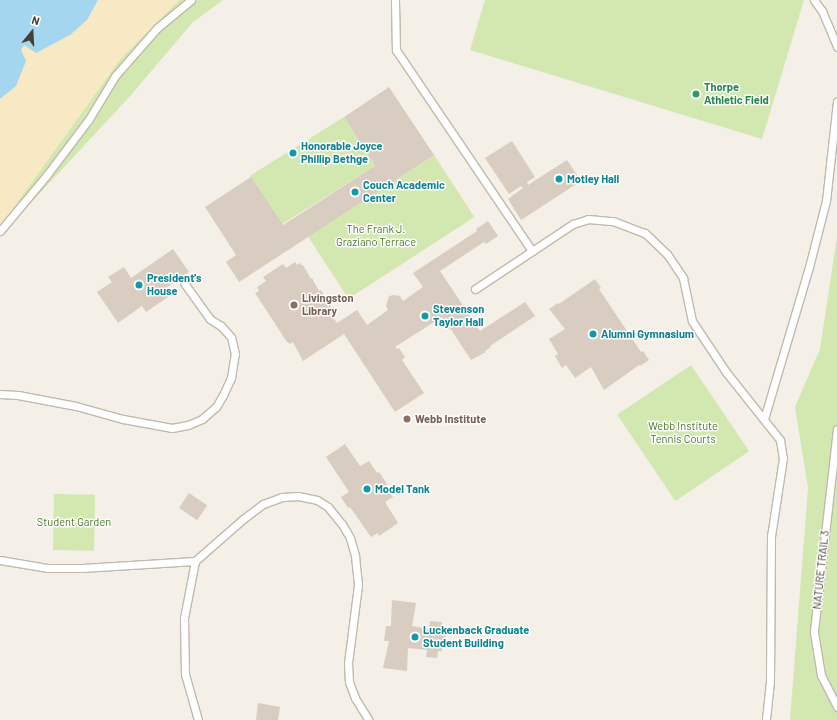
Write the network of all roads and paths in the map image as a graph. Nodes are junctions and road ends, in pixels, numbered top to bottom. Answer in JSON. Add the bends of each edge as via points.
{"nodes":[{"id":1,"x":191,"y":0,"type":"edge"},
{"id":2,"x":395,"y":0,"type":"edge"},
{"id":3,"x":814,"y":0,"type":"edge"},
{"id":4,"x":837,"y":47,"type":"edge"},
{"id":5,"x":837,"y":102,"type":"edge"},
{"id":6,"x":0,"y":231,"type":"edge"},
{"id":7,"x":532,"y":251,"type":"junction"},
{"id":8,"x":184,"y":283,"type":"dead end"},
{"id":9,"x":475,"y":289,"type":"dead end"},
{"id":10,"x":0,"y":394,"type":"edge"},
{"id":11,"x":764,"y":419,"type":"junction"},
{"id":12,"x":837,"y":429,"type":"edge"},
{"id":13,"x":0,"y":560,"type":"edge"},
{"id":14,"x":195,"y":561,"type":"junction"},
{"id":15,"x":837,"y":707,"type":"edge"},
{"id":16,"x":198,"y":720,"type":"edge"},
{"id":17,"x":369,"y":720,"type":"edge"},
{"id":18,"x":766,"y":720,"type":"edge"}],
"edges":[{"from":1,"to":6,"type":"lane","via":[[157,28],[115,76],[59,159]]},
{"from":2,"to":7,"type":"lane","via":[[396,50]]},
{"from":3,"to":4,"type":"lane","via":[[822,11]]},
{"from":5,"to":11,"type":"lane","via":[[826,201]]},
{"from":7,"to":9,"type":"lane"},
{"from":7,"to":11,"type":"lane","via":[[572,224],[588,219],[612,221],[644,233],[667,254],[683,278],[692,321],[726,372]]},
{"from":8,"to":10,"type":"lane","via":[[210,319],[231,337],[236,354],[231,378],[223,395],[216,407],[202,419],[172,428],[123,419],[76,406]]},
{"from":11,"to":18,"type":"lane","via":[[780,440],[783,458],[771,536],[770,680]]},
{"from":12,"to":15,"type":"lane","name":"NATURE TRAIL 3","via":[[814,632],[822,675]]},
{"from":13,"to":14,"type":"lane","via":[[48,568]]},
{"from":14,"to":16,"type":"lane","via":[[184,618],[185,674]]},
{"from":14,"to":17,"type":"lane","via":[[263,504],[282,497],[298,496],[317,500],[328,507],[350,538],[355,556],[358,585],[348,663],[349,682],[355,698]]}]}
